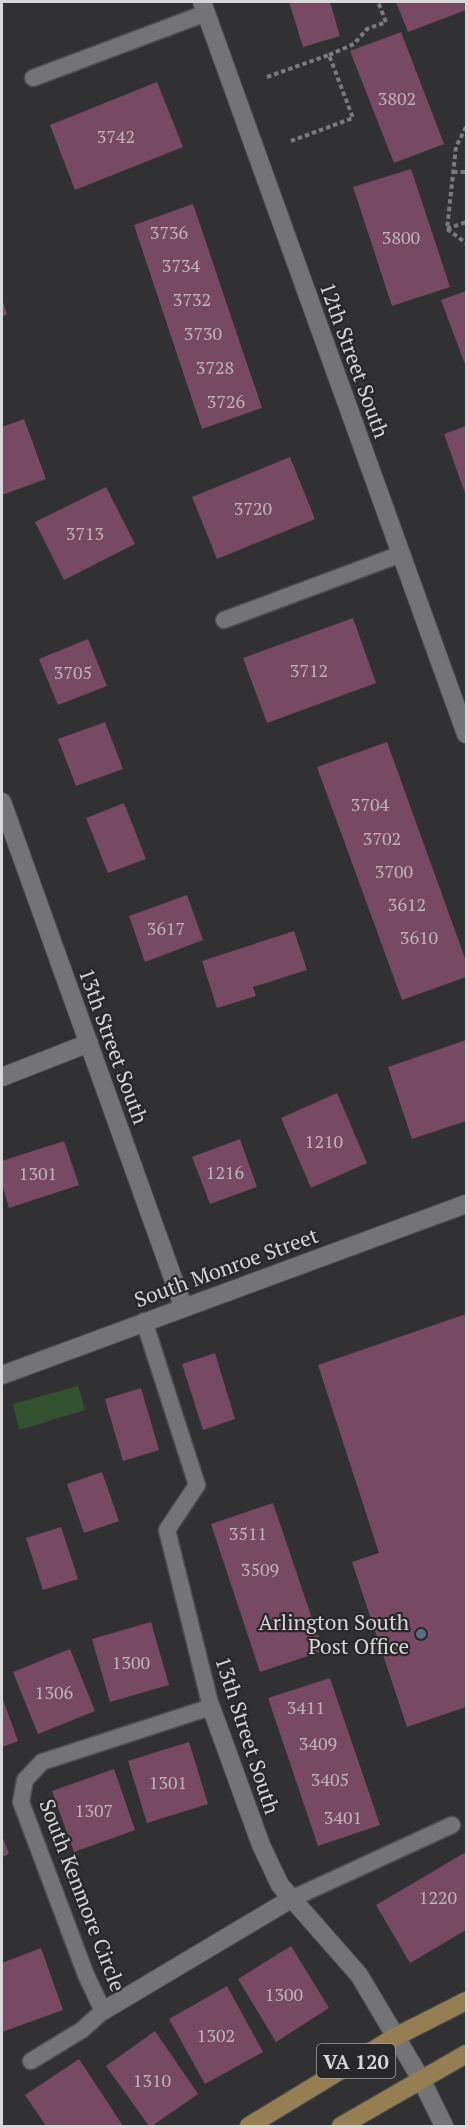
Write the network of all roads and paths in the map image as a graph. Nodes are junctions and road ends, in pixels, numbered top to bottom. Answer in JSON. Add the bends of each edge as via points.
{"nodes":[{"id":1,"x":378,"y":2,"type":"edge"},
{"id":2,"x":204,"y":7,"type":"edge"},
{"id":3,"x":329,"y":55,"type":"junction"},
{"id":4,"x":267,"y":77,"type":"dead end"},
{"id":5,"x":33,"y":78,"type":"dead end"},
{"id":6,"x":466,"y":127,"type":"edge"},
{"id":7,"x":291,"y":141,"type":"dead end"},
{"id":8,"x":453,"y":172,"type":"junction"},
{"id":9,"x":466,"y":172,"type":"edge"},
{"id":10,"x":466,"y":222,"type":"edge"},
{"id":11,"x":447,"y":229,"type":"junction"},
{"id":12,"x":466,"y":243,"type":"edge"},
{"id":13,"x":401,"y":554,"type":"junction"},
{"id":14,"x":224,"y":620,"type":"dead end"},
{"id":15,"x":463,"y":712,"type":"edge"},
{"id":16,"x":466,"y":734,"type":"edge"},
{"id":17,"x":2,"y":802,"type":"edge"},
{"id":18,"x":89,"y":1043,"type":"junction"},
{"id":19,"x":2,"y":1077,"type":"edge"},
{"id":20,"x":466,"y":1204,"type":"edge"},
{"id":21,"x":183,"y":1306,"type":"junction"},
{"id":22,"x":144,"y":1321,"type":"junction"},
{"id":23,"x":2,"y":1375,"type":"edge"},
{"id":24,"x":211,"y":1707,"type":"junction"},
{"id":25,"x":452,"y":1825,"type":"dead end"},
{"id":26,"x":291,"y":1899,"type":"junction"},
{"id":27,"x":466,"y":2001,"type":"edge"},
{"id":28,"x":103,"y":2011,"type":"junction"},
{"id":29,"x":395,"y":2037,"type":"junction"},
{"id":30,"x":466,"y":2054,"type":"edge"},
{"id":31,"x":31,"y":2061,"type":"dead end"},
{"id":32,"x":421,"y":2079,"type":"junction"},
{"id":33,"x":249,"y":2127,"type":"edge"},
{"id":34,"x":341,"y":2127,"type":"edge"},
{"id":35,"x":444,"y":2127,"type":"edge"}],
"edges":[{"from":1,"to":3,"type":"path","via":[[386,22],[367,29],[354,44]]},
{"from":2,"to":5,"type":"lane"},
{"from":2,"to":13,"type":"street","name":"12th Street South"},
{"from":3,"to":4,"type":"path"},
{"from":3,"to":7,"type":"path","via":[[353,118]]},
{"from":6,"to":8,"type":"path","via":[[456,147]]},
{"from":8,"to":9,"type":"path"},
{"from":8,"to":11,"type":"path"},
{"from":10,"to":11,"type":"path"},
{"from":11,"to":12,"type":"path"},
{"from":13,"to":14,"type":"lane"},
{"from":13,"to":15,"type":"street","name":"12th Street South"},
{"from":15,"to":16,"type":"street","name":"12th Street South"},
{"from":17,"to":18,"type":"street","name":"13th Street South"},
{"from":18,"to":19,"type":"street"},
{"from":18,"to":21,"type":"street","name":"13th Street South"},
{"from":20,"to":21,"type":"street","name":"South Monroe Street"},
{"from":21,"to":22,"type":"street","name":"South Monroe Street"},
{"from":22,"to":23,"type":"street","name":"South Monroe Street"},
{"from":22,"to":24,"type":"lane","name":"13th Street South","via":[[197,1485],[166,1530]]},
{"from":24,"to":26,"type":"street","name":"13th Street South","via":[[261,1845]]},
{"from":24,"to":28,"type":"lane","name":"South Kenmore Circle","via":[[42,1762],[26,1780],[21,1802]]},
{"from":25,"to":26,"type":"lane","name":"South Kenmore Circle"},
{"from":26,"to":28,"type":"street","name":"South Kenmore Circle"},
{"from":26,"to":29,"type":"street","name":"13th Street South","via":[[359,1975]]},
{"from":27,"to":29,"type":"main road","number":"VA 120"},
{"from":28,"to":31,"type":"lane","via":[[81,2030]]},
{"from":29,"to":32,"type":"street","name":"13th Street South"},
{"from":29,"to":33,"type":"main road","number":"VA 120"},
{"from":30,"to":32,"type":"main road","number":"VA 120"},
{"from":32,"to":34,"type":"main road","number":"VA 120"},
{"from":32,"to":35,"type":"street","name":"13th Street South"}]}
